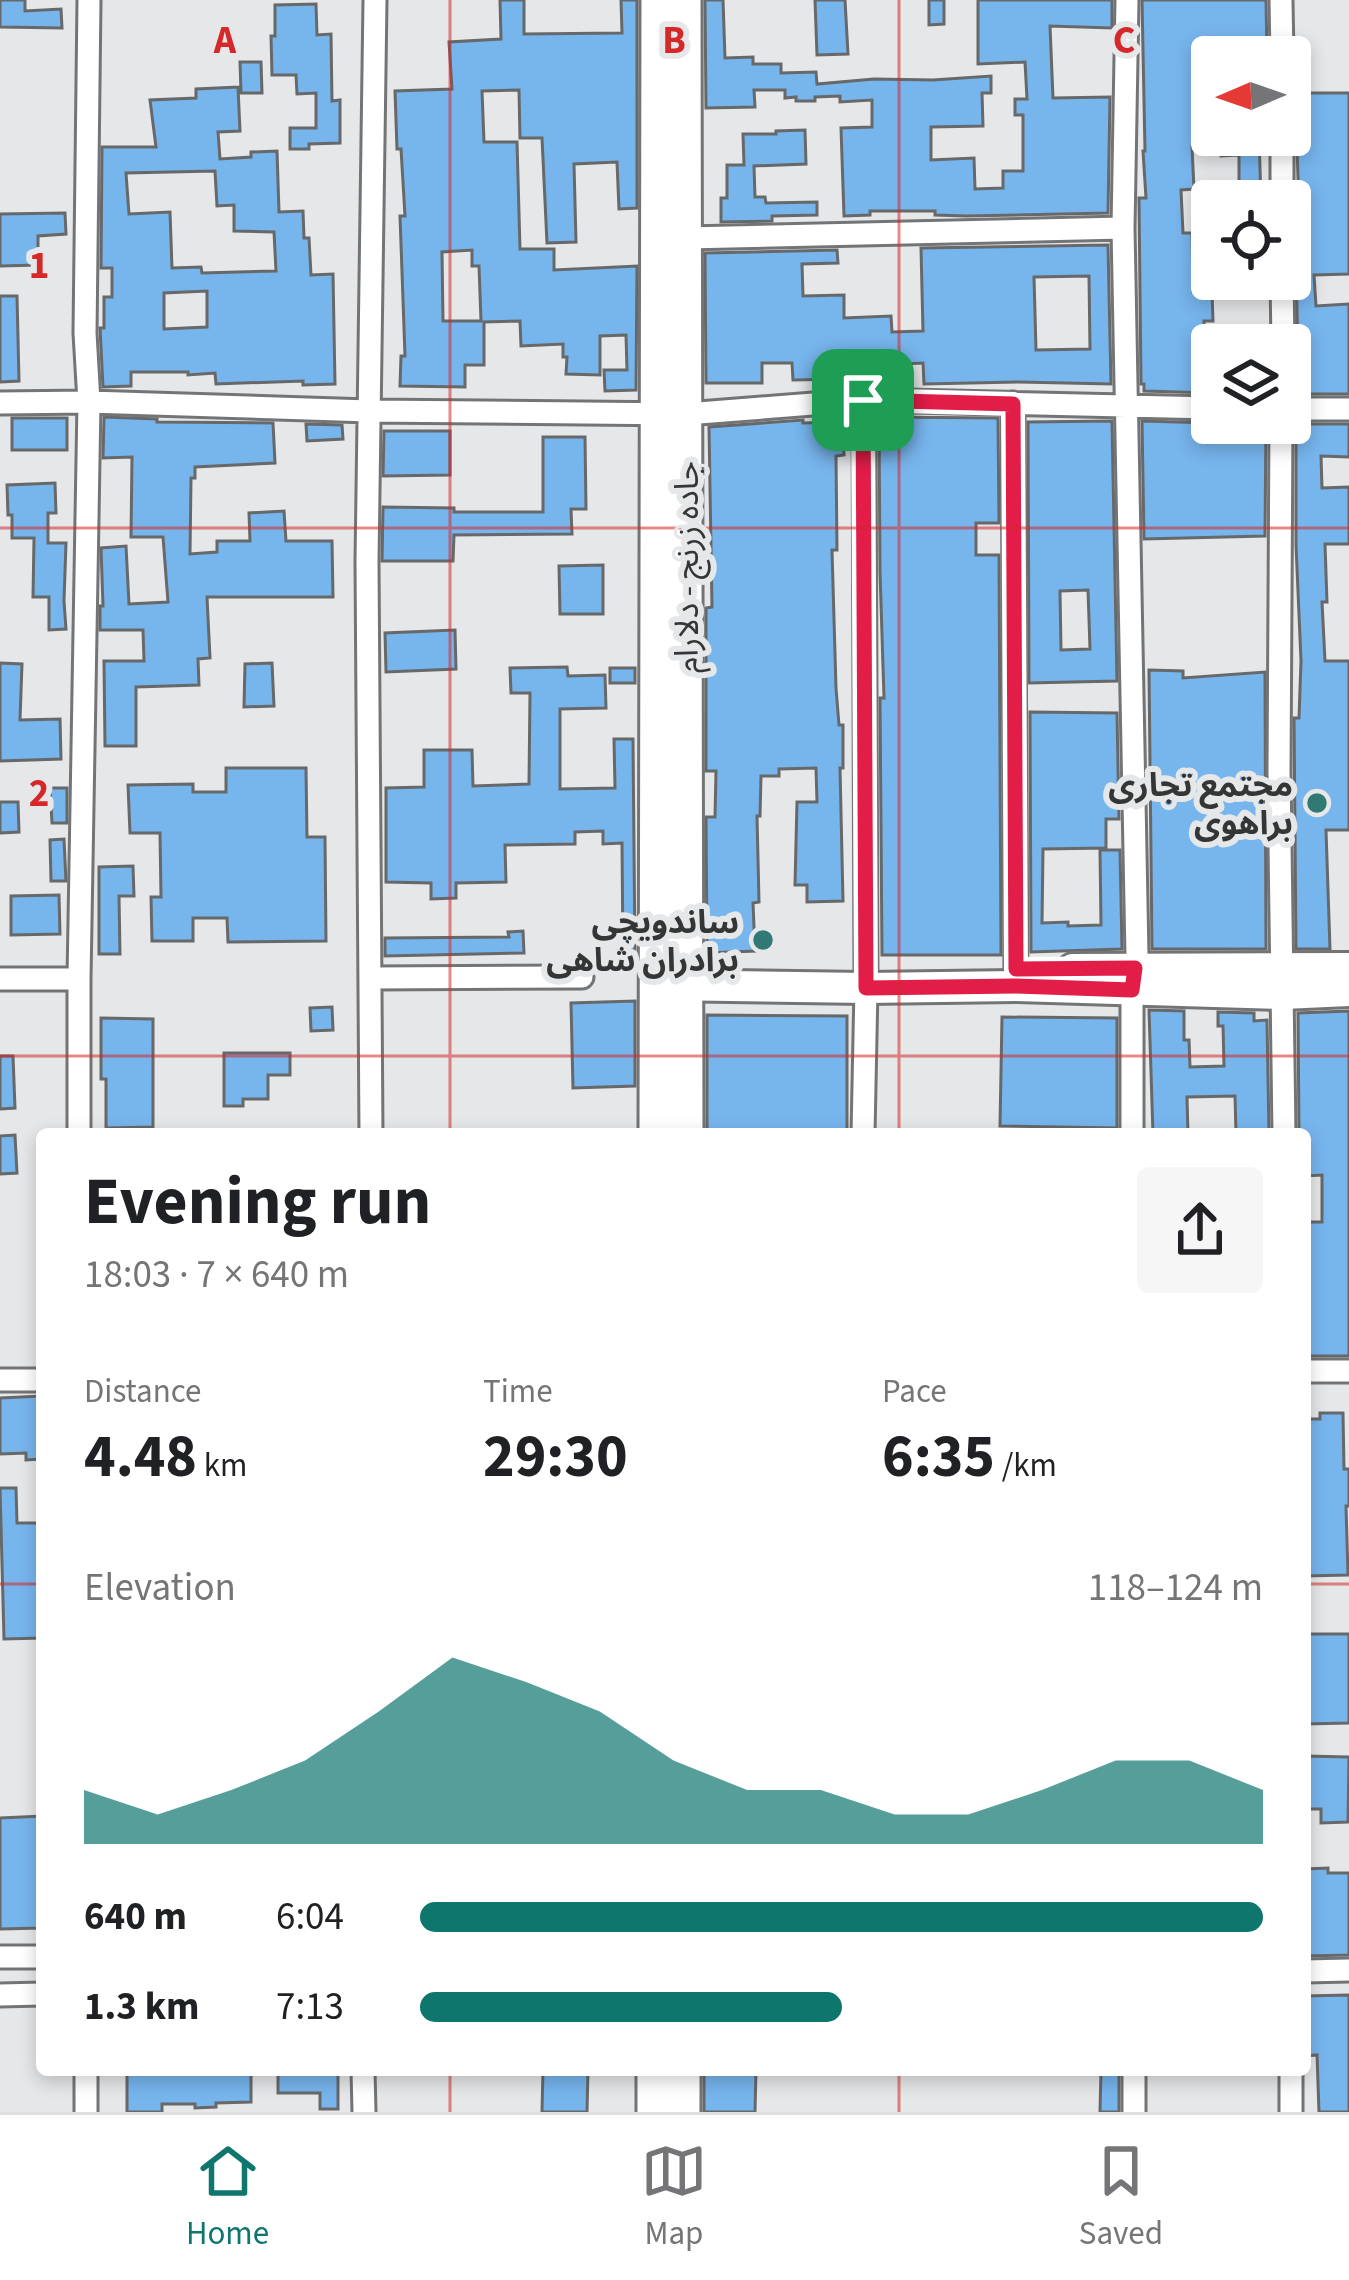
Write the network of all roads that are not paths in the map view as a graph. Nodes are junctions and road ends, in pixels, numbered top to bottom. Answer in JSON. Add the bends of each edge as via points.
{"nodes":[{"id":1,"x":89,"y":0,"type":"edge"},
{"id":2,"x":374,"y":0,"type":"edge"},
{"id":3,"x":658,"y":0,"type":"edge"},
{"id":4,"x":684,"y":0,"type":"edge"},
{"id":5,"x":1126,"y":0,"type":"edge"},
{"id":6,"x":1281,"y":0,"type":"edge"},
{"id":7,"x":1282,"y":36,"type":"edge"},
{"id":8,"x":1123,"y":229,"type":"junction"},
{"id":9,"x":686,"y":238,"type":"junction"},
{"id":10,"x":863,"y":400,"type":"junction"},
{"id":11,"x":89,"y":402,"type":"junction"},
{"id":12,"x":0,"y":403,"type":"edge"},
{"id":13,"x":1013,"y":404,"type":"junction"},
{"id":14,"x":1128,"y":406,"type":"junction"},
{"id":15,"x":1191,"y":408,"type":"edge"},
{"id":16,"x":1311,"y":410,"type":"edge"},
{"id":17,"x":1349,"y":410,"type":"edge"},
{"id":18,"x":369,"y":411,"type":"junction"},
{"id":19,"x":671,"y":413,"type":"junction"},
{"id":20,"x":1281,"y":444,"type":"edge"},
{"id":21,"x":1349,"y":968,"type":"edge"},
{"id":22,"x":671,"y":974,"type":"junction"},
{"id":23,"x":581,"y":977,"type":"dead end"},
{"id":24,"x":1016,"y":977,"type":"junction"},
{"id":25,"x":372,"y":978,"type":"junction"},
{"id":26,"x":80,"y":979,"type":"junction"},
{"id":27,"x":1133,"y":979,"type":"junction"},
{"id":28,"x":0,"y":980,"type":"edge"},
{"id":29,"x":866,"y":980,"type":"junction"},
{"id":30,"x":1282,"y":981,"type":"junction"},
{"id":31,"x":1349,"y":991,"type":"edge"},
{"id":32,"x":80,"y":1128,"type":"edge"},
{"id":33,"x":371,"y":1128,"type":"edge"},
{"id":34,"x":657,"y":1128,"type":"edge"},
{"id":35,"x":685,"y":1128,"type":"edge"},
{"id":36,"x":863,"y":1128,"type":"edge"},
{"id":37,"x":1132,"y":1128,"type":"edge"},
{"id":38,"x":1283,"y":1128,"type":"edge"},
{"id":39,"x":1311,"y":1371,"type":"edge"},
{"id":40,"x":1349,"y":1372,"type":"edge"},
{"id":41,"x":0,"y":1380,"type":"edge"},
{"id":42,"x":36,"y":1380,"type":"edge"},
{"id":43,"x":0,"y":1957,"type":"edge"},
{"id":44,"x":36,"y":1957,"type":"edge"},
{"id":45,"x":1349,"y":1970,"type":"edge"},
{"id":46,"x":1311,"y":1971,"type":"edge"},
{"id":47,"x":36,"y":1994,"type":"edge"},
{"id":48,"x":0,"y":1995,"type":"edge"},
{"id":49,"x":86,"y":2076,"type":"edge"},
{"id":50,"x":363,"y":2076,"type":"edge"},
{"id":51,"x":655,"y":2076,"type":"edge"},
{"id":52,"x":683,"y":2076,"type":"edge"},
{"id":53,"x":1134,"y":2076,"type":"edge"},
{"id":54,"x":1291,"y":2076,"type":"edge"},
{"id":55,"x":86,"y":2112,"type":"edge"},
{"id":56,"x":364,"y":2112,"type":"edge"},
{"id":57,"x":654,"y":2112,"type":"edge"},
{"id":58,"x":683,"y":2112,"type":"edge"},
{"id":59,"x":1134,"y":2112,"type":"edge"},
{"id":60,"x":1291,"y":2112,"type":"edge"}],
"edges":[{"from":1,"to":11,"type":"street"},
{"from":2,"to":18,"type":"street"},
{"from":3,"to":19,"type":"highway","name":"جاده زرنج - دلارام"},
{"from":4,"to":9,"type":"highway","name":"جاده زرنج - دلارام"},
{"from":5,"to":8,"type":"street"},
{"from":6,"to":7,"type":"street"},
{"from":8,"to":9,"type":"street"},
{"from":8,"to":14,"type":"street"},
{"from":9,"to":19,"type":"highway","name":"جاده زرنج - دلارام"},
{"from":10,"to":13,"type":"street"},
{"from":10,"to":19,"type":"street"},
{"from":10,"to":29,"type":"street"},
{"from":11,"to":12,"type":"street"},
{"from":11,"to":18,"type":"street"},
{"from":11,"to":26,"type":"street"},
{"from":13,"to":14,"type":"street"},
{"from":13,"to":24,"type":"street"},
{"from":14,"to":15,"type":"street"},
{"from":14,"to":27,"type":"street"},
{"from":16,"to":17,"type":"street"},
{"from":18,"to":19,"type":"street"},
{"from":18,"to":25,"type":"street"},
{"from":19,"to":22,"type":"highway","name":"جاده زرنج - دلارام"},
{"from":20,"to":30,"type":"street"},
{"from":21,"to":30,"type":"main road"},
{"from":22,"to":29,"type":"main road"},
{"from":22,"to":34,"type":"highway","name":"جاده زرنج - دلارام"},
{"from":22,"to":35,"type":"highway","name":"جاده زرنج - دلارام"},
{"from":23,"to":25,"type":"street"},
{"from":24,"to":27,"type":"main road"},
{"from":24,"to":29,"type":"main road"},
{"from":25,"to":33,"type":"street"},
{"from":26,"to":28,"type":"street"},
{"from":26,"to":32,"type":"street"},
{"from":27,"to":30,"type":"main road"},
{"from":27,"to":37,"type":"street"},
{"from":29,"to":36,"type":"street"},
{"from":30,"to":31,"type":"main road"},
{"from":30,"to":38,"type":"street"},
{"from":39,"to":40,"type":"street"},
{"from":41,"to":42,"type":"street"},
{"from":43,"to":44,"type":"street"},
{"from":45,"to":46,"type":"street"},
{"from":47,"to":48,"type":"street"},
{"from":49,"to":55,"type":"street"},
{"from":50,"to":56,"type":"street"},
{"from":51,"to":57,"type":"highway"},
{"from":52,"to":58,"type":"highway"},
{"from":53,"to":59,"type":"street"},
{"from":54,"to":60,"type":"street"}]}
